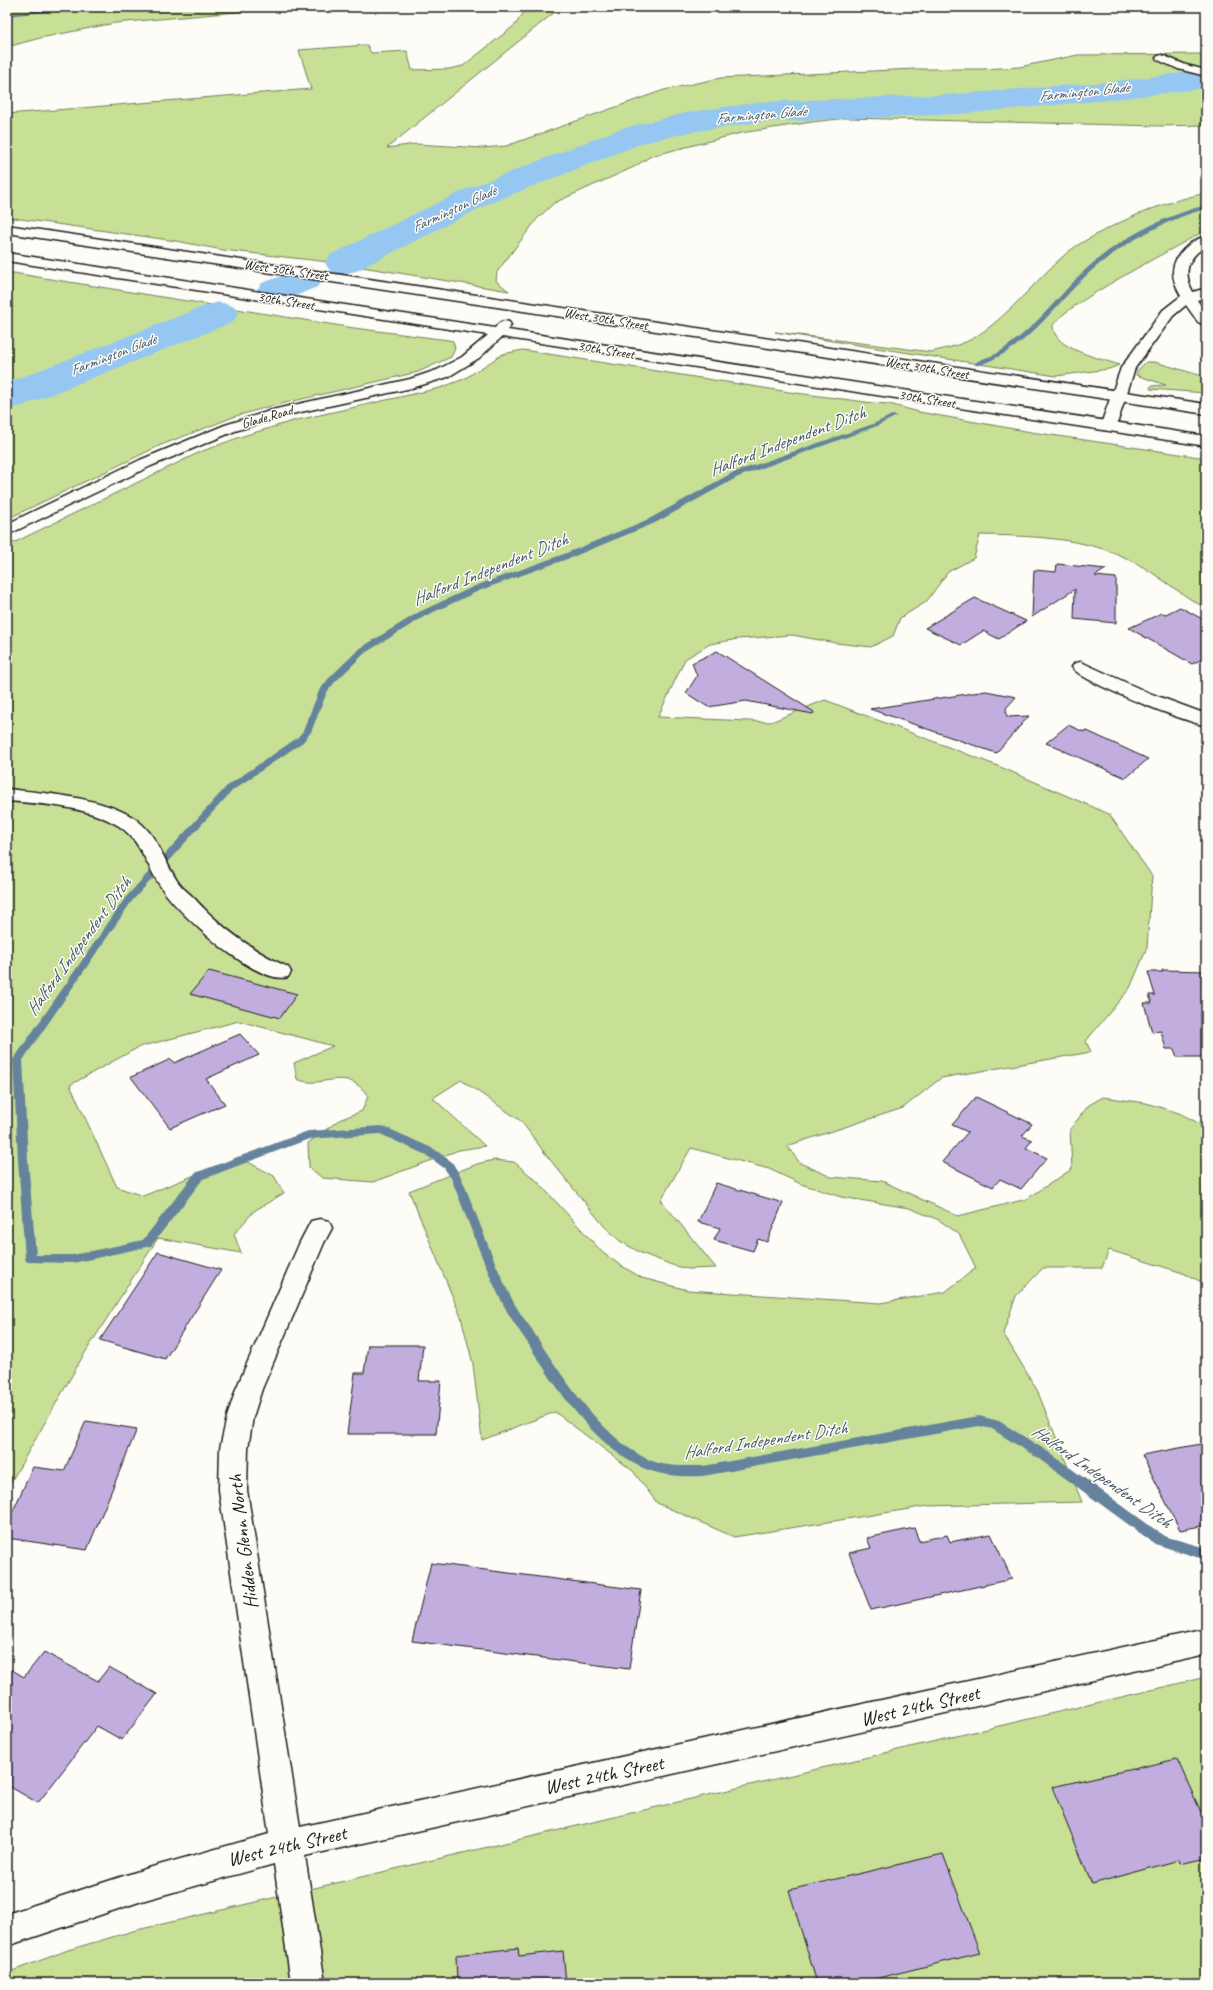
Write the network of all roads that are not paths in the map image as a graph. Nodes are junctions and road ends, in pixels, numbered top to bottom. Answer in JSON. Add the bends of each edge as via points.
{"nodes":[{"id":1,"x":1162,"y":58,"type":"dead end"},
{"id":2,"x":1206,"y":73,"type":"edge"},
{"id":3,"x":7,"y":229,"type":"edge"},
{"id":4,"x":1206,"y":240,"type":"edge"},
{"id":5,"x":7,"y":257,"type":"edge"},
{"id":6,"x":1206,"y":292,"type":"edge"},
{"id":7,"x":1188,"y":297,"type":"junction"},
{"id":8,"x":519,"y":306,"type":"junction"},
{"id":9,"x":1206,"y":322,"type":"edge"},
{"id":10,"x":498,"y":334,"type":"junction"},
{"id":11,"x":1118,"y":397,"type":"junction"},
{"id":12,"x":1206,"y":409,"type":"edge"},
{"id":13,"x":1108,"y":427,"type":"junction"},
{"id":14,"x":1206,"y":441,"type":"edge"},
{"id":15,"x":7,"y":530,"type":"edge"},
{"id":16,"x":1081,"y":667,"type":"dead end"},
{"id":17,"x":1206,"y":720,"type":"edge"},
{"id":18,"x":7,"y":795,"type":"edge"},
{"id":19,"x":280,"y":972,"type":"dead end"},
{"id":20,"x":320,"y":1228,"type":"dead end"},
{"id":21,"x":1206,"y":1642,"type":"edge"},
{"id":22,"x":286,"y":1845,"type":"junction"},
{"id":23,"x":7,"y":1930,"type":"edge"},
{"id":24,"x":308,"y":1983,"type":"edge"}],
"edges":[{"from":1,"to":2,"type":"street","via":[[1182,67]]},
{"from":3,"to":8,"type":"street","name":"West 30th Street"},
{"from":4,"to":7,"type":"street","via":[[1184,256],[1179,267],[1181,285]]},
{"from":5,"to":10,"type":"street","name":"30th Street"},
{"from":6,"to":7,"type":"street"},
{"from":7,"to":9,"type":"street"},
{"from":7,"to":11,"type":"street","via":[[1168,313],[1128,368]]},
{"from":8,"to":10,"type":"street","name":"Glade Road"},
{"from":8,"to":11,"type":"street","name":"West 30th Street"},
{"from":10,"to":13,"type":"street","name":"30th Street"},
{"from":10,"to":15,"type":"street","name":"Glade Road","via":[[474,355],[441,374],[293,409],[228,428]]},
{"from":11,"to":12,"type":"street","name":"West 30th Street"},
{"from":11,"to":13,"type":"street"},
{"from":13,"to":14,"type":"street","name":"30th Street"},
{"from":16,"to":17,"type":"street","via":[[1138,695]]},
{"from":18,"to":19,"type":"street","via":[[77,805],[125,821],[137,830],[151,847],[168,883],[192,910],[232,945],[265,966]]},
{"from":20,"to":22,"type":"street","name":"Hidden Glenn North","via":[[249,1389],[234,1448],[232,1490]]},
{"from":21,"to":22,"type":"street","name":"West 24th Street"},
{"from":22,"to":23,"type":"street","name":"West 24th Street","via":[[206,1865],[116,1892]]},
{"from":22,"to":24,"type":"street","name":"Hidden Glenn North"}]}
